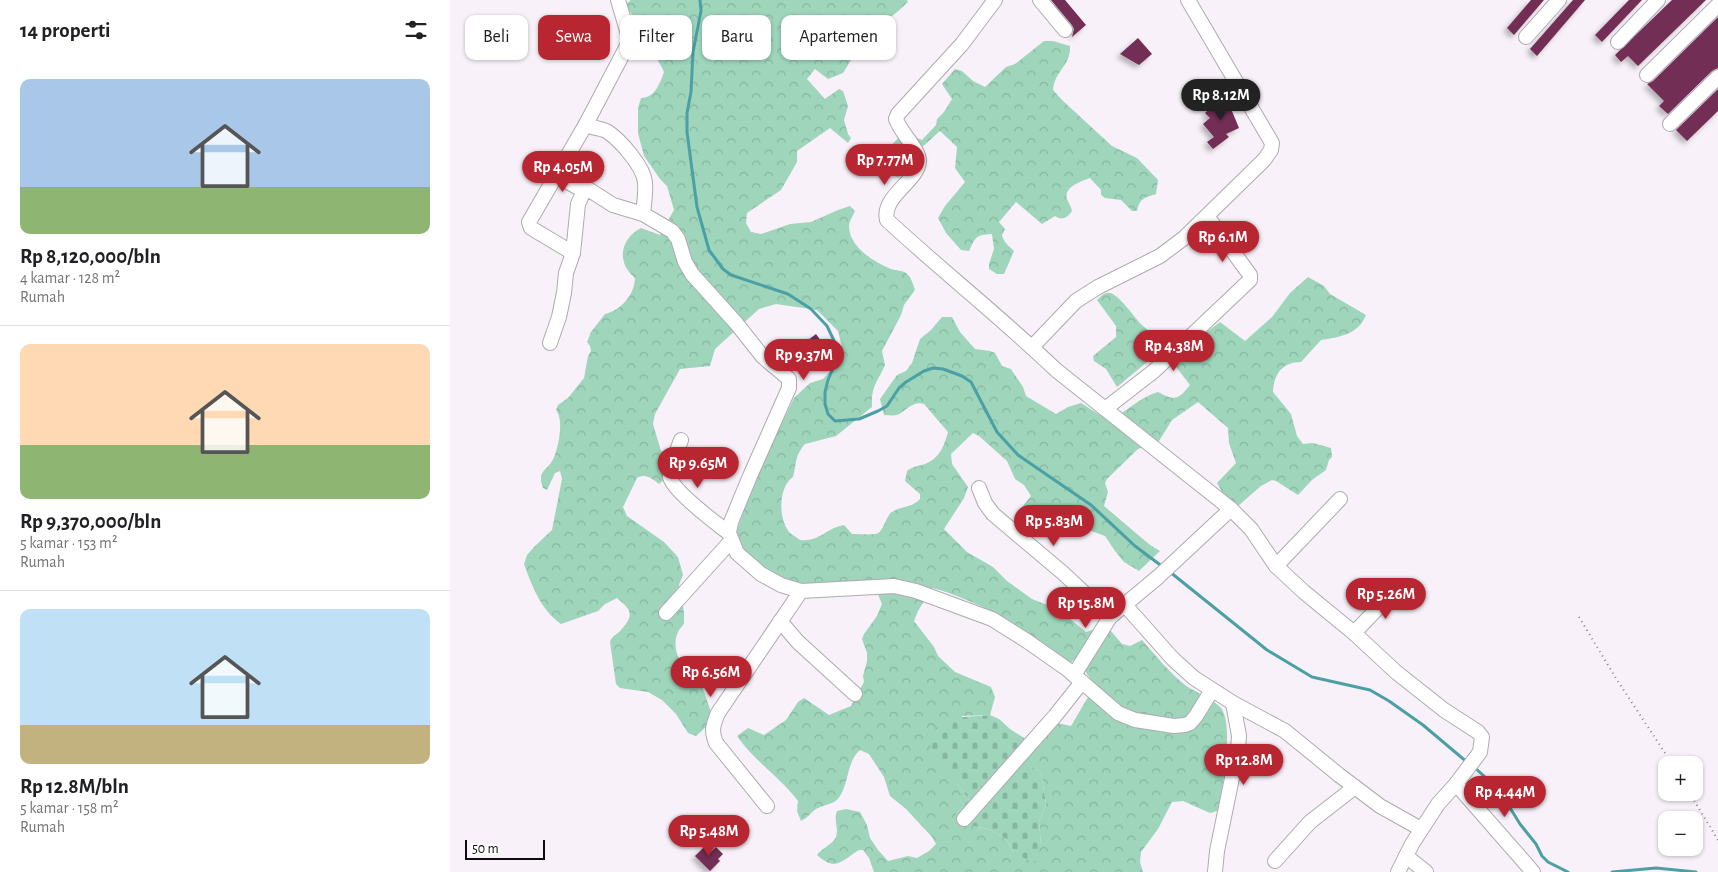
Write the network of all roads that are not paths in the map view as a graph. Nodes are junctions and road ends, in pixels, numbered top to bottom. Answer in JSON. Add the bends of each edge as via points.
{"nodes":[{"id":1,"x":618,"y":0,"type":"edge"},
{"id":2,"x":995,"y":0,"type":"edge"},
{"id":3,"x":1040,"y":0,"type":"edge"},
{"id":4,"x":1188,"y":0,"type":"edge"},
{"id":5,"x":1559,"y":0,"type":"edge"},
{"id":6,"x":1658,"y":0,"type":"edge"},
{"id":7,"x":1718,"y":5,"type":"edge"},
{"id":8,"x":1065,"y":30,"type":"dead end"},
{"id":9,"x":1526,"y":37,"type":"dead end"},
{"id":10,"x":1618,"y":42,"type":"dead end"},
{"id":11,"x":1648,"y":75,"type":"dead end"},
{"id":12,"x":1718,"y":77,"type":"edge"},
{"id":13,"x":586,"y":124,"type":"junction"},
{"id":14,"x":1670,"y":124,"type":"dead end"},
{"id":15,"x":556,"y":176,"type":"junction"},
{"id":16,"x":584,"y":191,"type":"junction"},
{"id":17,"x":643,"y":214,"type":"junction"},
{"id":18,"x":1207,"y":216,"type":"junction"},
{"id":19,"x":573,"y":252,"type":"junction"},
{"id":20,"x":550,"y":343,"type":"dead end"},
{"id":21,"x":1032,"y":347,"type":"junction"},
{"id":22,"x":1105,"y":409,"type":"junction"},
{"id":23,"x":681,"y":440,"type":"dead end"},
{"id":24,"x":979,"y":488,"type":"dead end"},
{"id":25,"x":1340,"y":499,"type":"dead end"},
{"id":26,"x":1231,"y":509,"type":"junction"},
{"id":27,"x":730,"y":537,"type":"junction"},
{"id":28,"x":1276,"y":566,"type":"junction"},
{"id":29,"x":1398,"y":587,"type":"dead end"},
{"id":30,"x":801,"y":591,"type":"junction"},
{"id":31,"x":1124,"y":604,"type":"junction"},
{"id":32,"x":666,"y":613,"type":"dead end"},
{"id":33,"x":1110,"y":617,"type":"junction"},
{"id":34,"x":780,"y":621,"type":"junction"},
{"id":35,"x":1354,"y":633,"type":"junction"},
{"id":36,"x":1078,"y":679,"type":"junction"},
{"id":37,"x":1212,"y":690,"type":"junction"},
{"id":38,"x":855,"y":694,"type":"dead end"},
{"id":39,"x":1233,"y":703,"type":"junction"},
{"id":40,"x":1456,"y":784,"type":"junction"},
{"id":41,"x":1355,"y":787,"type":"junction"},
{"id":42,"x":767,"y":806,"type":"dead end"},
{"id":43,"x":964,"y":819,"type":"dead end"},
{"id":44,"x":1422,"y":829,"type":"junction"},
{"id":45,"x":1406,"y":856,"type":"junction"},
{"id":46,"x":1275,"y":861,"type":"dead end"},
{"id":47,"x":1215,"y":872,"type":"edge"},
{"id":48,"x":1398,"y":872,"type":"edge"},
{"id":49,"x":1426,"y":872,"type":"edge"},
{"id":50,"x":1533,"y":872,"type":"edge"}],
"edges":[{"from":1,"to":13,"type":"street","via":[[628,44]]},
{"from":2,"to":21,"type":"street","via":[[962,44],[898,114],[898,126],[919,161],[917,169],[891,200],[885,214],[887,220],[934,263]]},
{"from":3,"to":8,"type":"street"},
{"from":4,"to":18,"type":"street","via":[[1272,146],[1264,160]]},
{"from":5,"to":9,"type":"street"},
{"from":6,"to":10,"type":"street"},
{"from":7,"to":11,"type":"street"},
{"from":12,"to":14,"type":"street"},
{"from":13,"to":15,"type":"street"},
{"from":13,"to":17,"type":"street","via":[[606,131],[630,154],[645,181]]},
{"from":15,"to":16,"type":"street"},
{"from":15,"to":19,"type":"street","via":[[529,226]]},
{"from":16,"to":17,"type":"street","via":[[588,189],[613,205]]},
{"from":16,"to":19,"type":"street","via":[[578,204]]},
{"from":17,"to":27,"type":"street","via":[[672,231],[692,274],[763,357],[789,380],[732,522]]},
{"from":18,"to":21,"type":"street","via":[[1160,256],[1076,301]]},
{"from":18,"to":22,"type":"street","via":[[1250,275],[1250,280],[1154,371]]},
{"from":19,"to":20,"type":"street"},
{"from":21,"to":22,"type":"street"},
{"from":22,"to":26,"type":"street"},
{"from":23,"to":27,"type":"street","via":[[670,473],[672,483]]},
{"from":24,"to":33,"type":"street","via":[[994,514]]},
{"from":25,"to":28,"type":"street"},
{"from":26,"to":28,"type":"street","via":[[1251,529]]},
{"from":26,"to":31,"type":"street"},
{"from":27,"to":30,"type":"street","via":[[737,553],[761,574]]},
{"from":27,"to":32,"type":"street"},
{"from":28,"to":35,"type":"street"},
{"from":29,"to":35,"type":"street"},
{"from":30,"to":34,"type":"street"},
{"from":30,"to":36,"type":"street","via":[[894,586],[916,590],[992,619],[1047,654]]},
{"from":31,"to":33,"type":"street"},
{"from":31,"to":37,"type":"street","via":[[1173,658]]},
{"from":33,"to":36,"type":"street"},
{"from":34,"to":38,"type":"street"},
{"from":34,"to":42,"type":"street","via":[[718,713],[712,734]]},
{"from":35,"to":40,"type":"street","via":[[1396,672],[1482,737],[1480,752]]},
{"from":36,"to":37,"type":"street","via":[[1118,713],[1135,720],[1174,726],[1190,723]]},
{"from":36,"to":43,"type":"street","via":[[1055,716]]},
{"from":37,"to":39,"type":"street"},
{"from":39,"to":41,"type":"street","via":[[1285,731]]},
{"from":39,"to":47,"type":"street","via":[[1238,749],[1216,851]]},
{"from":40,"to":44,"type":"street"},
{"from":40,"to":50,"type":"street"},
{"from":41,"to":44,"type":"street","via":[[1380,806]]},
{"from":41,"to":46,"type":"street","via":[[1310,822]]},
{"from":44,"to":45,"type":"street"},
{"from":45,"to":48,"type":"street"},
{"from":45,"to":49,"type":"street"}]}
